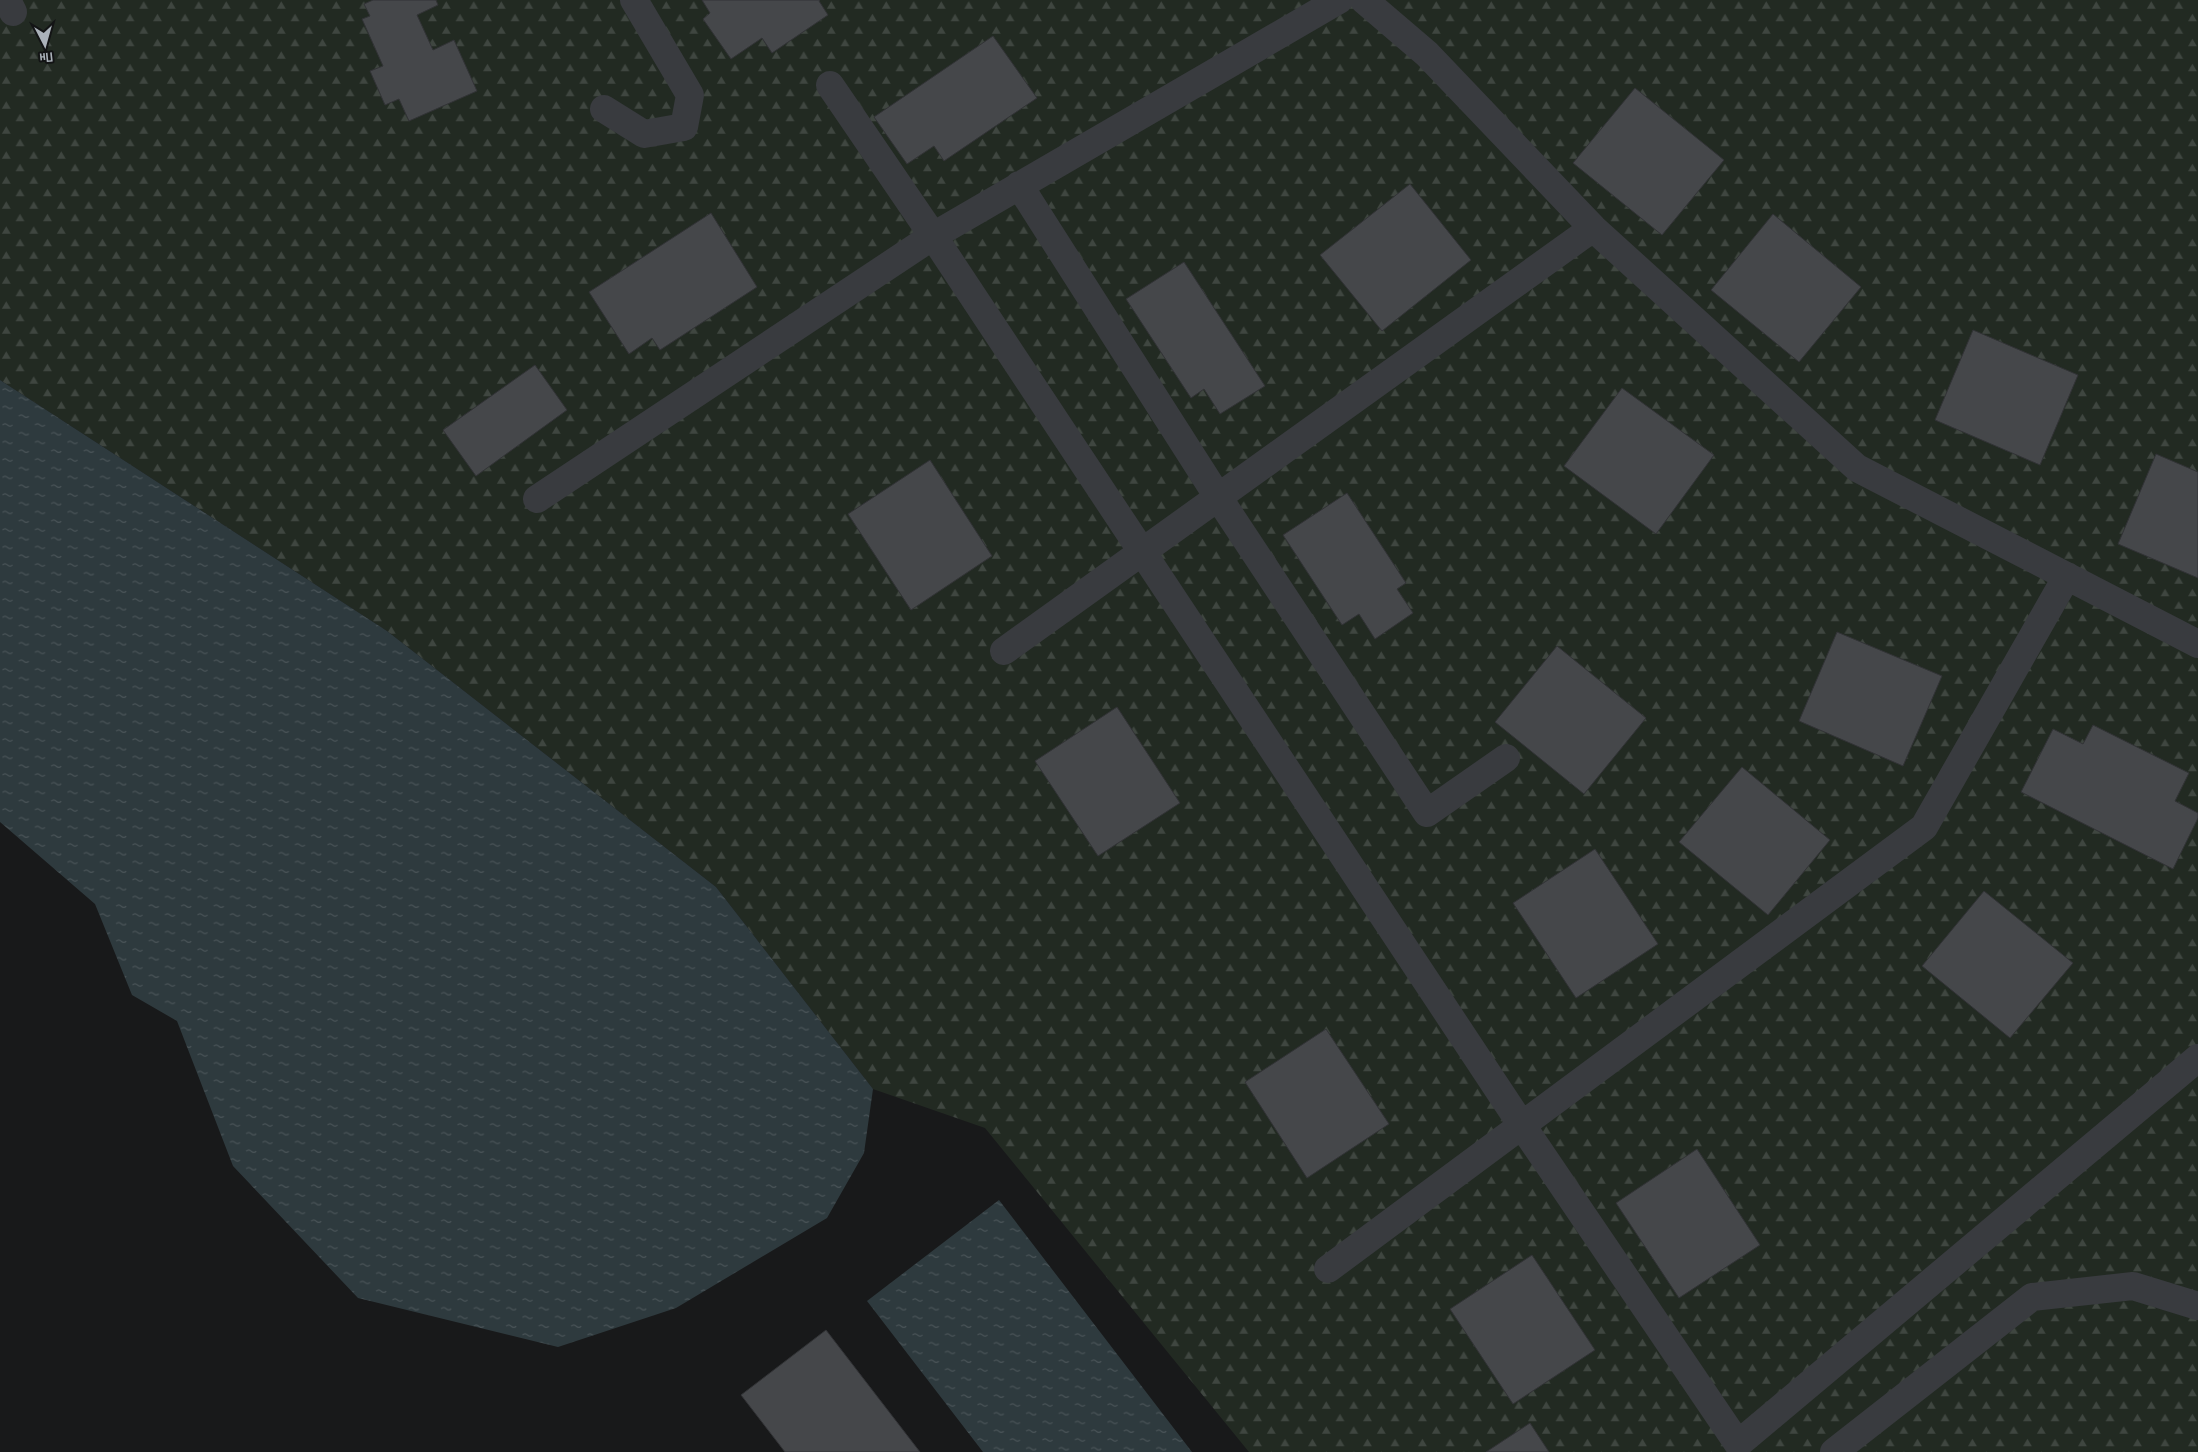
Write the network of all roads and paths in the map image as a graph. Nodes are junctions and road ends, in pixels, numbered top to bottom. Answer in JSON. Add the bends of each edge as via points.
{"nodes":[{"id":1,"x":634,"y":0,"type":"edge"},
{"id":2,"x":1339,"y":0,"type":"edge"},
{"id":3,"x":1364,"y":0,"type":"edge"},
{"id":4,"x":830,"y":85,"type":"dead end"},
{"id":5,"x":604,"y":109,"type":"dead end"},
{"id":6,"x":1019,"y":185,"type":"junction"},
{"id":7,"x":1593,"y":228,"type":"junction"},
{"id":8,"x":933,"y":236,"type":"junction"},
{"id":9,"x":1218,"y":497,"type":"junction"},
{"id":10,"x":537,"y":499,"type":"dead end"},
{"id":11,"x":1141,"y":552,"type":"junction"},
{"id":12,"x":2067,"y":576,"type":"junction"},
{"id":13,"x":2198,"y":644,"type":"edge"},
{"id":14,"x":1004,"y":651,"type":"dead end"},
{"id":15,"x":1506,"y":758,"type":"dead end"},
{"id":16,"x":2198,"y":1058,"type":"edge"},
{"id":17,"x":1521,"y":1124,"type":"junction"},
{"id":18,"x":1328,"y":1269,"type":"dead end"},
{"id":19,"x":2198,"y":1306,"type":"edge"},
{"id":20,"x":1834,"y":1452,"type":"edge"}],
"edges":[{"from":1,"to":5,"type":"street","via":[[690,95],[684,126],[644,134]]},
{"from":2,"to":6,"type":"street"},
{"from":3,"to":7,"type":"street","via":[[1427,54]]},
{"from":4,"to":8,"type":"street"},
{"from":6,"to":8,"type":"street"},
{"from":6,"to":9,"type":"street"},
{"from":7,"to":9,"type":"street"},
{"from":7,"to":12,"type":"street","via":[[1857,468]]},
{"from":8,"to":10,"type":"street"},
{"from":8,"to":11,"type":"street"},
{"from":9,"to":11,"type":"street"},
{"from":9,"to":15,"type":"street","via":[[1427,813]]},
{"from":11,"to":14,"type":"street"},
{"from":11,"to":17,"type":"street"},
{"from":12,"to":13,"type":"street"},
{"from":12,"to":17,"type":"street","via":[[1924,827]]},
{"from":16,"to":17,"type":"street","via":[[1738,1444]]},
{"from":17,"to":18,"type":"street"},
{"from":19,"to":20,"type":"street","via":[[2133,1286],[2032,1298]]}]}
